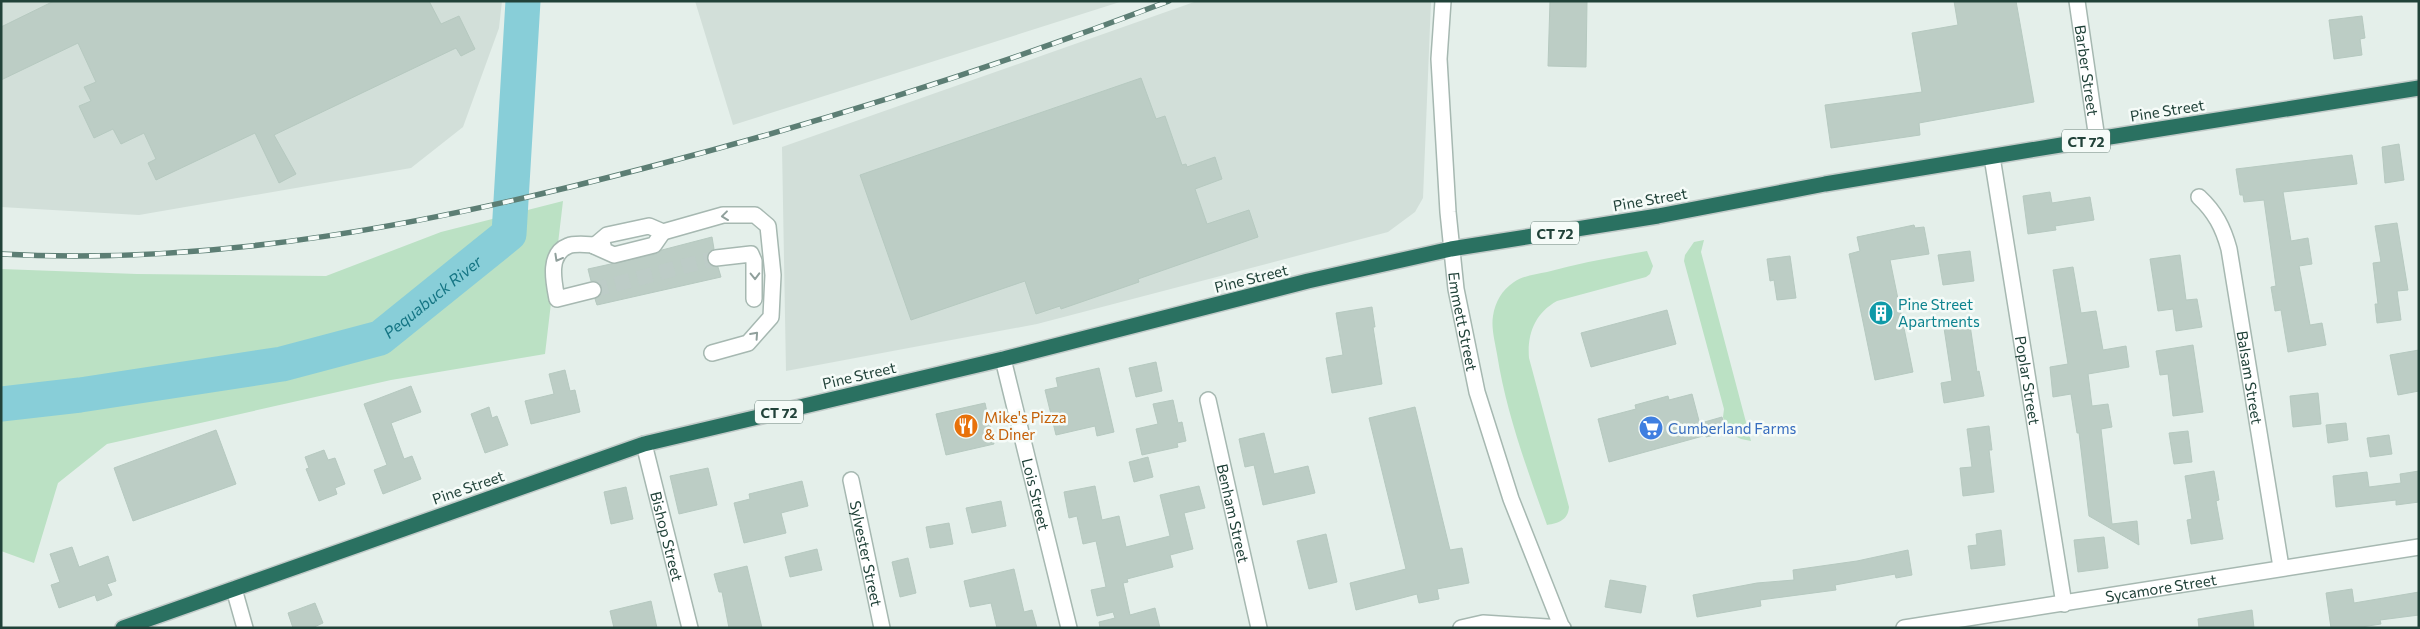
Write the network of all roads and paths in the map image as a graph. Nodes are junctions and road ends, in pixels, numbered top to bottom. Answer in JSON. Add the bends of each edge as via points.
{"nodes":[{"id":1,"x":1443,"y":1,"type":"edge"},
{"id":2,"x":2077,"y":1,"type":"edge"},
{"id":3,"x":2419,"y":88,"type":"edge"},
{"id":4,"x":2098,"y":138,"type":"junction"},
{"id":5,"x":1992,"y":156,"type":"junction"},
{"id":6,"x":2199,"y":197,"type":"dead end"},
{"id":7,"x":1451,"y":249,"type":"junction"},
{"id":8,"x":716,"y":258,"type":"tunnel mouth"},
{"id":9,"x":593,"y":290,"type":"tunnel mouth"},
{"id":10,"x":754,"y":300,"type":"dead end"},
{"id":11,"x":712,"y":354,"type":"dead end"},
{"id":12,"x":1003,"y":359,"type":"junction"},
{"id":13,"x":1208,"y":400,"type":"dead end"},
{"id":14,"x":644,"y":444,"type":"junction"},
{"id":15,"x":851,"y":480,"type":"dead end"},
{"id":16,"x":2419,"y":547,"type":"edge"},
{"id":17,"x":2281,"y":567,"type":"junction"},
{"id":18,"x":234,"y":589,"type":"junction"},
{"id":19,"x":2064,"y":604,"type":"junction"},
{"id":20,"x":123,"y":628,"type":"edge"},
{"id":21,"x":246,"y":628,"type":"edge"},
{"id":22,"x":690,"y":628,"type":"edge"},
{"id":23,"x":882,"y":628,"type":"edge"},
{"id":24,"x":1069,"y":628,"type":"edge"},
{"id":25,"x":1259,"y":628,"type":"edge"},
{"id":26,"x":1461,"y":628,"type":"edge"},
{"id":27,"x":1562,"y":628,"type":"edge"},
{"id":28,"x":1904,"y":628,"type":"edge"}],
"edges":[{"from":1,"to":7,"type":"street","name":"Emmett Street","via":[[1439,58]]},
{"from":2,"to":4,"type":"street","name":"Barber Street"},
{"from":3,"to":4,"type":"highway","name":"Pine Street","number":"CT 72"},
{"from":4,"to":5,"type":"highway","name":"Pine Street","number":"CT 72"},
{"from":5,"to":7,"type":"highway","name":"Pine Street","number":"CT 72","via":[[1658,216]]},
{"from":5,"to":19,"type":"street","name":"Poplar Street"},
{"from":6,"to":17,"type":"street","name":"Balsam Street","via":[[2213,210],[2229,249]]},
{"from":7,"to":12,"type":"highway","name":"Pine Street","number":"CT 72"},
{"from":7,"to":27,"type":"street","name":"Emmett Street","via":[[1477,392],[1511,499]]},
{"from":8,"to":10,"type":"street","one_way":true,"via":[[751,254],[754,261]]},
{"from":11,"to":9,"type":"street","one_way":true,"via":[[748,343],[771,318],[768,226],[756,215],[723,215],[663,232],[649,226],[607,235],[594,246],[568,246],[558,254],[553,268],[558,299]]},
{"from":12,"to":14,"type":"highway","name":"Pine Street","number":"CT 72"},
{"from":12,"to":24,"type":"street","name":"Lois Street"},
{"from":13,"to":25,"type":"street","name":"Benham Street"},
{"from":14,"to":18,"type":"highway","name":"Pine Street","number":"CT 72"},
{"from":14,"to":22,"type":"street","name":"Bishop Street"},
{"from":15,"to":23,"type":"street","name":"Sylvester Street"},
{"from":16,"to":17,"type":"street","name":"Sycamore Street"},
{"from":17,"to":19,"type":"street","name":"Sycamore Street"},
{"from":18,"to":20,"type":"highway","name":"Pine Street","number":"CT 72"},
{"from":18,"to":21,"type":"street"},
{"from":19,"to":28,"type":"street","name":"Sycamore Street"},
{"from":26,"to":27,"type":"street","via":[[1483,623]]}]}
